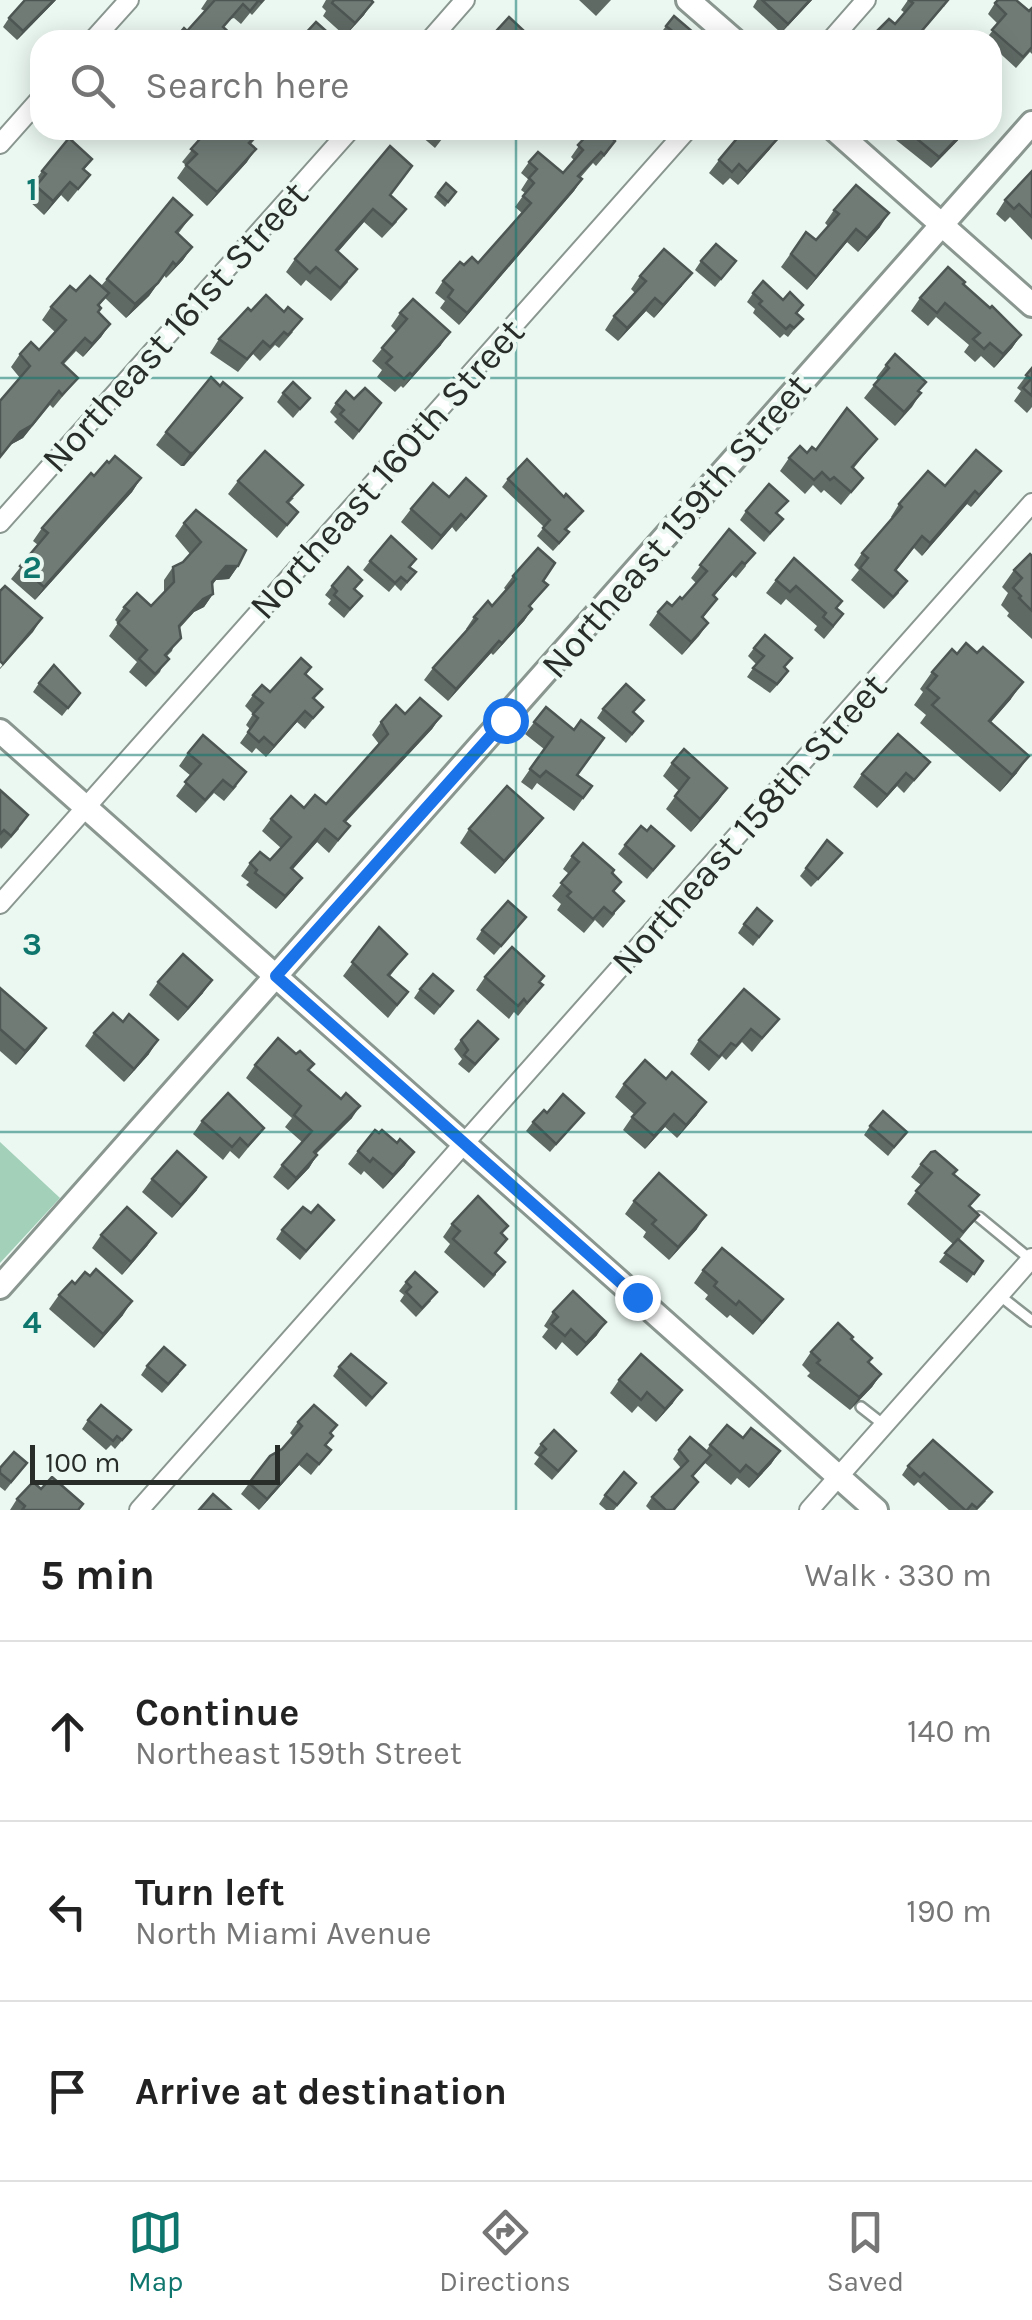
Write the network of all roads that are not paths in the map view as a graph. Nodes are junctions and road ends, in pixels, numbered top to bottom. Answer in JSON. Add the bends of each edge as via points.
{"nodes":[{"id":1,"x":129,"y":0,"type":"edge"},
{"id":2,"x":465,"y":0,"type":"edge"},
{"id":3,"x":688,"y":0,"type":"edge"},
{"id":4,"x":866,"y":0,"type":"edge"},
{"id":5,"x":102,"y":30,"type":"edge"},
{"id":6,"x":439,"y":30,"type":"edge"},
{"id":7,"x":722,"y":30,"type":"edge"},
{"id":8,"x":840,"y":30,"type":"edge"},
{"id":9,"x":30,"y":110,"type":"edge"},
{"id":10,"x":1032,"y":123,"type":"edge"},
{"id":11,"x":341,"y":140,"type":"edge"},
{"id":12,"x":678,"y":140,"type":"edge"},
{"id":13,"x":846,"y":140,"type":"edge"},
{"id":14,"x":0,"y":144,"type":"edge"},
{"id":15,"x":942,"y":225,"type":"junction"},
{"id":16,"x":1032,"y":305,"type":"edge"},
{"id":17,"x":1032,"y":502,"type":"edge"},
{"id":18,"x":0,"y":523,"type":"edge"},
{"id":19,"x":0,"y":731,"type":"edge"},
{"id":20,"x":86,"y":808,"type":"junction"},
{"id":21,"x":0,"y":904,"type":"edge"},
{"id":22,"x":276,"y":976,"type":"junction"},
{"id":23,"x":463,"y":1143,"type":"junction"},
{"id":24,"x":980,"y":1217,"type":"edge"},
{"id":25,"x":1032,"y":1260,"type":"edge"},
{"id":26,"x":0,"y":1287,"type":"edge"},
{"id":27,"x":999,"y":1295,"type":"junction"},
{"id":28,"x":1032,"y":1321,"type":"edge"},
{"id":29,"x":861,"y":1408,"type":"edge"},
{"id":30,"x":884,"y":1425,"type":"junction"},
{"id":31,"x":838,"y":1477,"type":"junction"},
{"id":32,"x":870,"y":1508,"type":"edge"},
{"id":33,"x":139,"y":1510,"type":"edge"},
{"id":34,"x":809,"y":1510,"type":"edge"}],
"edges":[{"from":1,"to":5,"type":"street"},
{"from":2,"to":6,"type":"street"},
{"from":3,"to":7,"type":"street"},
{"from":4,"to":8,"type":"street"},
{"from":9,"to":14,"type":"street"},
{"from":10,"to":15,"type":"street","name":"Northeast 159th Street"},
{"from":11,"to":18,"type":"street","name":"Northeast 161st Street"},
{"from":12,"to":20,"type":"street","name":"Northeast 160th Street"},
{"from":13,"to":15,"type":"street"},
{"from":15,"to":16,"type":"street"},
{"from":15,"to":22,"type":"street","name":"Northeast 159th Street"},
{"from":17,"to":23,"type":"street","name":"Northeast 158th Street"},
{"from":19,"to":20,"type":"street"},
{"from":20,"to":21,"type":"street","name":"Northeast 160th Street"},
{"from":20,"to":22,"type":"street"},
{"from":22,"to":23,"type":"street"},
{"from":22,"to":26,"type":"street","name":"Northeast 159th Street"},
{"from":23,"to":31,"type":"street"},
{"from":23,"to":33,"type":"street","name":"Northeast 158th Street"},
{"from":24,"to":25,"type":"lane"},
{"from":25,"to":27,"type":"street"},
{"from":27,"to":28,"type":"lane"},
{"from":27,"to":30,"type":"street"},
{"from":29,"to":30,"type":"lane"},
{"from":30,"to":31,"type":"street"},
{"from":31,"to":32,"type":"street"},
{"from":31,"to":34,"type":"street"}]}
